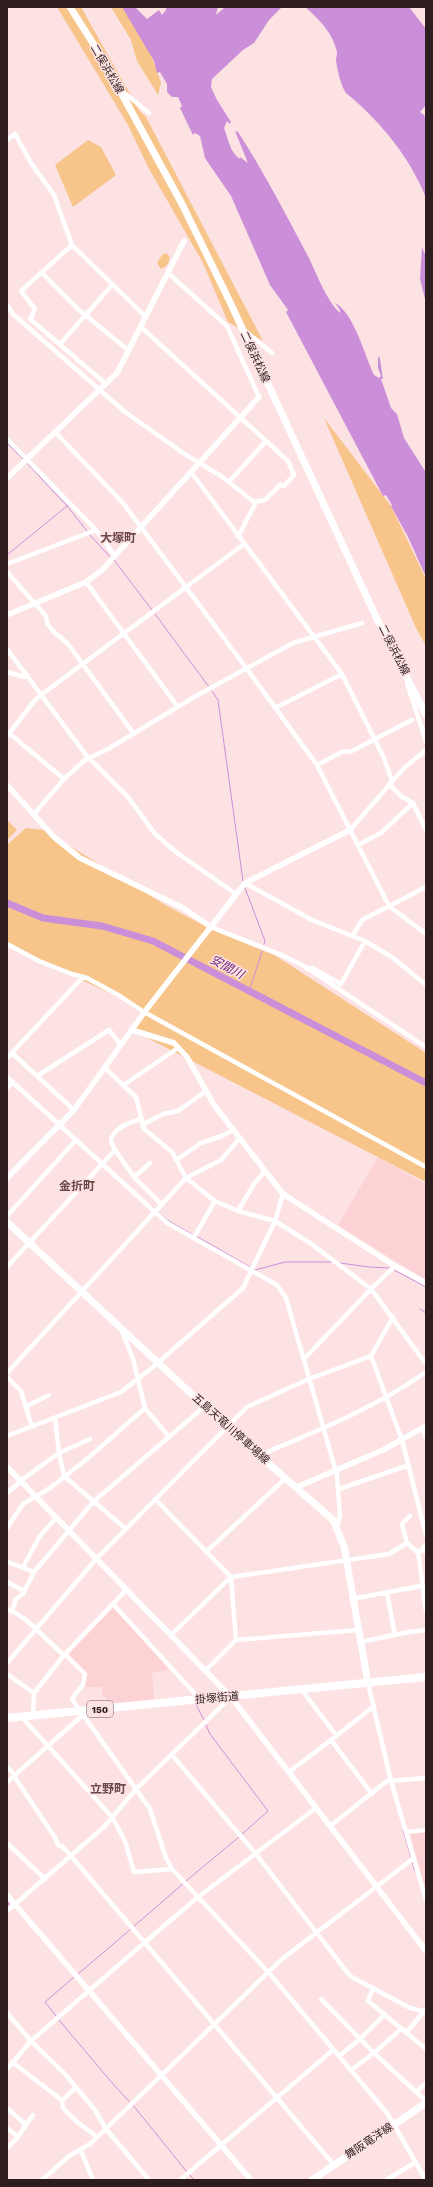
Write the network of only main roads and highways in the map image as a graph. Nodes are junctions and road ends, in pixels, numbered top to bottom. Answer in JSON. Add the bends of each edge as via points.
{"nodes":[{"id":1,"x":70,"y":7,"type":"edge"},
{"id":2,"x":426,"y":715,"type":"edge"},
{"id":3,"x":7,"y":1222,"type":"edge"},
{"id":4,"x":426,"y":1677,"type":"edge"},
{"id":5,"x":368,"y":1683,"type":"junction"},
{"id":6,"x":7,"y":1718,"type":"edge"},
{"id":7,"x":426,"y":2102,"type":"edge"},
{"id":8,"x":312,"y":2180,"type":"edge"}],
"edges":[{"from":1,"to":2,"type":"main road","name":"二俣浜松線","via":[[118,87],[182,204],[377,619]]},
{"from":3,"to":5,"type":"main road","name":"五島天竜川停車場線","via":[[227,1427],[328,1514],[337,1527],[344,1546]]},
{"from":4,"to":5,"type":"highway","name":"掛塚街道","number":"150"},
{"from":5,"to":6,"type":"highway","name":"掛塚街道","number":"150"},
{"from":7,"to":8,"type":"main road","name":"舞阪竜洋線"}]}
